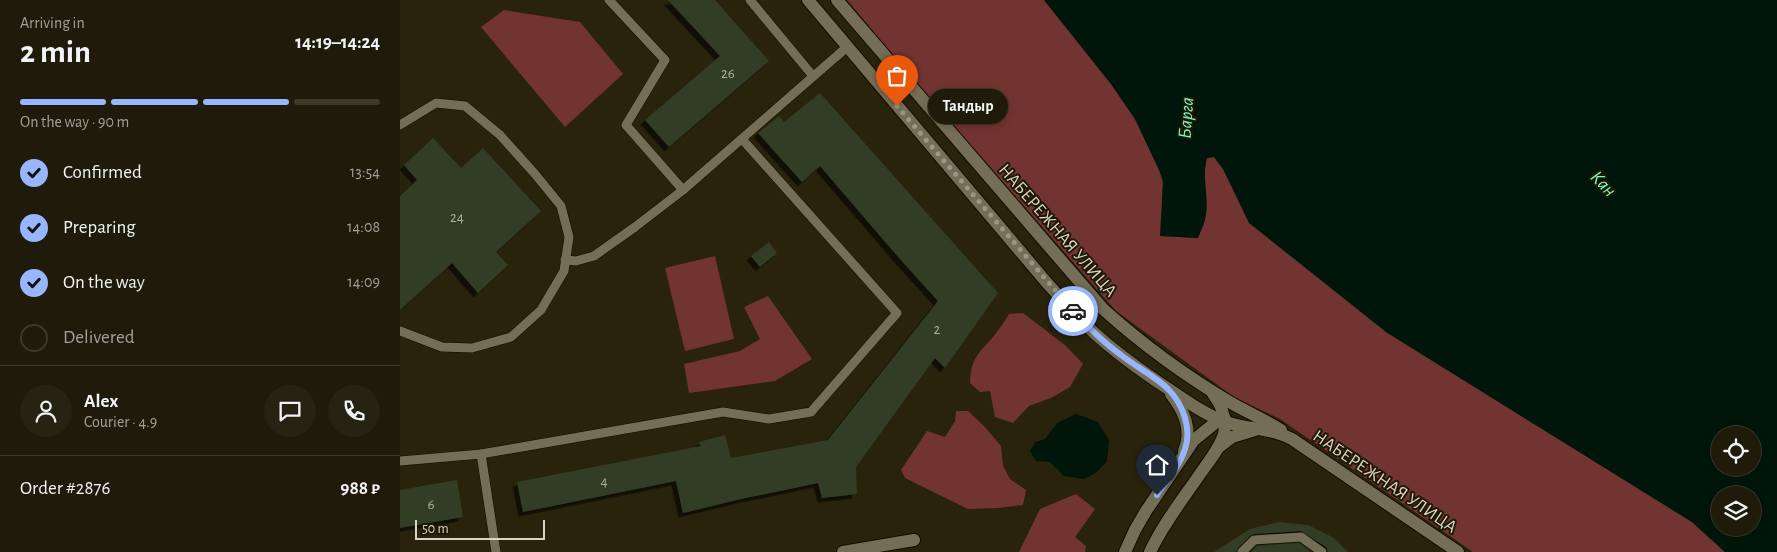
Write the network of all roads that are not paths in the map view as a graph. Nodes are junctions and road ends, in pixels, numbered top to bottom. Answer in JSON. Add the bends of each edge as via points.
{"nodes":[{"id":1,"x":609,"y":0,"type":"edge"},
{"id":2,"x":750,"y":0,"type":"edge"},
{"id":3,"x":808,"y":0,"type":"edge"},
{"id":4,"x":837,"y":0,"type":"edge"},
{"id":5,"x":863,"y":31,"type":"junction"},
{"id":6,"x":847,"y":46,"type":"junction"},
{"id":7,"x":813,"y":76,"type":"junction"},
{"id":8,"x":400,"y":125,"type":"edge"},
{"id":9,"x":742,"y":139,"type":"junction"},
{"id":10,"x":683,"y":190,"type":"junction"},
{"id":11,"x":566,"y":260,"type":"junction"},
{"id":12,"x":400,"y":331,"type":"edge"},
{"id":13,"x":1204,"y":386,"type":"junction"},
{"id":14,"x":1168,"y":389,"type":"junction"},
{"id":15,"x":1224,"y":421,"type":"junction"},
{"id":16,"x":1266,"y":425,"type":"junction"},
{"id":17,"x":1214,"y":453,"type":"junction"},
{"id":18,"x":481,"y":454,"type":"junction"},
{"id":19,"x":400,"y":461,"type":"edge"},
{"id":20,"x":1180,"y":463,"type":"junction"},
{"id":21,"x":914,"y":540,"type":"dead end"},
{"id":22,"x":496,"y":552,"type":"edge"},
{"id":23,"x":843,"y":552,"type":"edge"},
{"id":24,"x":1125,"y":552,"type":"edge"},
{"id":25,"x":1150,"y":552,"type":"edge"},
{"id":26,"x":1242,"y":552,"type":"edge"},
{"id":27,"x":1322,"y":552,"type":"edge"},
{"id":28,"x":1458,"y":552,"type":"edge"}],
"edges":[{"from":1,"to":10,"type":"lane","via":[[665,60],[626,125]]},
{"from":2,"to":7,"type":"lane"},
{"from":3,"to":6,"type":"main road","name":"НАБЕРЕЖНАЯ УЛИЦА"},
{"from":4,"to":5,"type":"main road","name":"НАБЕРЕЖНАЯ УЛИЦА"},
{"from":5,"to":6,"type":"main road"},
{"from":5,"to":13,"type":"main road","name":"НАБЕРЕЖНАЯ УЛИЦА","via":[[1103,309],[1137,339]]},
{"from":6,"to":7,"type":"lane"},
{"from":6,"to":14,"type":"main road","name":"НАБЕРЕЖНАЯ УЛИЦА","via":[[1087,326]]},
{"from":7,"to":9,"type":"lane"},
{"from":8,"to":11,"type":"lane","via":[[436,103],[465,106],[500,135],[561,206],[569,238]]},
{"from":9,"to":10,"type":"lane"},
{"from":9,"to":18,"type":"lane","via":[[897,313],[811,412],[769,419],[723,412]]},
{"from":10,"to":11,"type":"lane","via":[[594,256]]},
{"from":11,"to":12,"type":"lane","via":[[564,270],[541,310],[511,337],[472,348],[442,347]]},
{"from":13,"to":15,"type":"main road","via":[[1220,404]]},
{"from":13,"to":16,"type":"main road","name":"НАБЕРЕЖНАЯ УЛИЦА"},
{"from":14,"to":15,"type":"main road","name":"НАБЕРЕЖНАЯ УЛИЦА","via":[[1203,412]]},
{"from":14,"to":20,"type":"main road","via":[[1185,417],[1188,432]]},
{"from":15,"to":16,"type":"main road","name":"НАБЕРЕЖНАЯ УЛИЦА","via":[[1241,426]]},
{"from":15,"to":17,"type":"main road","via":[[1224,434]]},
{"from":15,"to":20,"type":"main road","via":[[1215,423],[1199,436]]},
{"from":16,"to":17,"type":"main road","via":[[1232,437]]},
{"from":16,"to":28,"type":"main road","name":"НАБЕРЕЖНАЯ УЛИЦА","via":[[1282,430]]},
{"from":17,"to":25,"type":"main road","via":[[1164,525]]},
{"from":18,"to":19,"type":"lane"},
{"from":18,"to":22,"type":"lane"},
{"from":20,"to":24,"type":"main road","via":[[1134,530]]},
{"from":21,"to":23,"type":"main road"},
{"from":26,"to":27,"type":"lane","via":[[1254,540],[1301,537]]}]}
